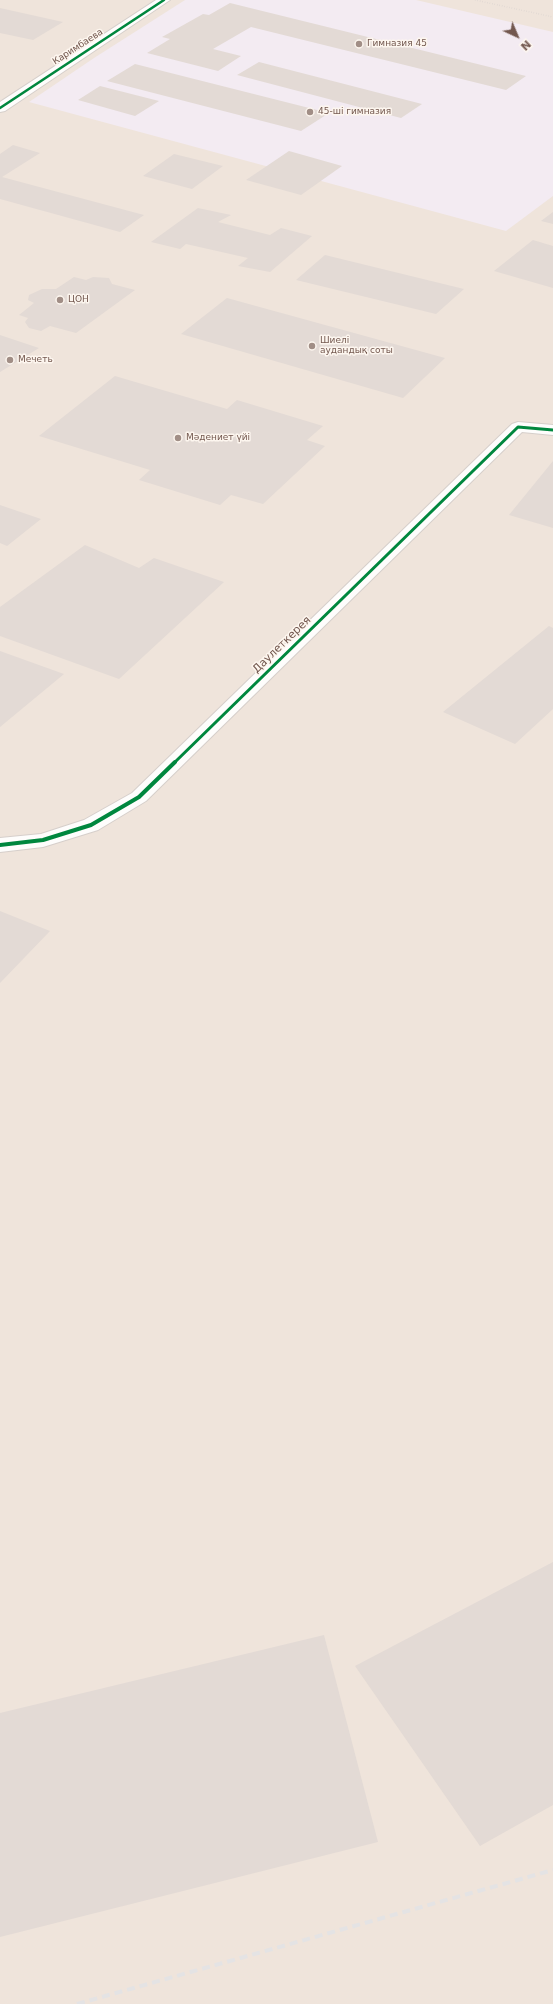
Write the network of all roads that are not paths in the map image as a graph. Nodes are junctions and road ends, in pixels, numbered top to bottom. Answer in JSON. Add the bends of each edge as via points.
{"nodes":[{"id":1,"x":164,"y":0,"type":"edge"},
{"id":2,"x":0,"y":108,"type":"edge"},
{"id":3,"x":553,"y":430,"type":"edge"},
{"id":4,"x":0,"y":845,"type":"edge"}],
"edges":[{"from":1,"to":2,"type":"street","name":"Каримбаева"},
{"from":3,"to":4,"type":"street","name":"Даулеткерея","via":[[518,427],[139,797],[91,825],[42,840]]}]}
